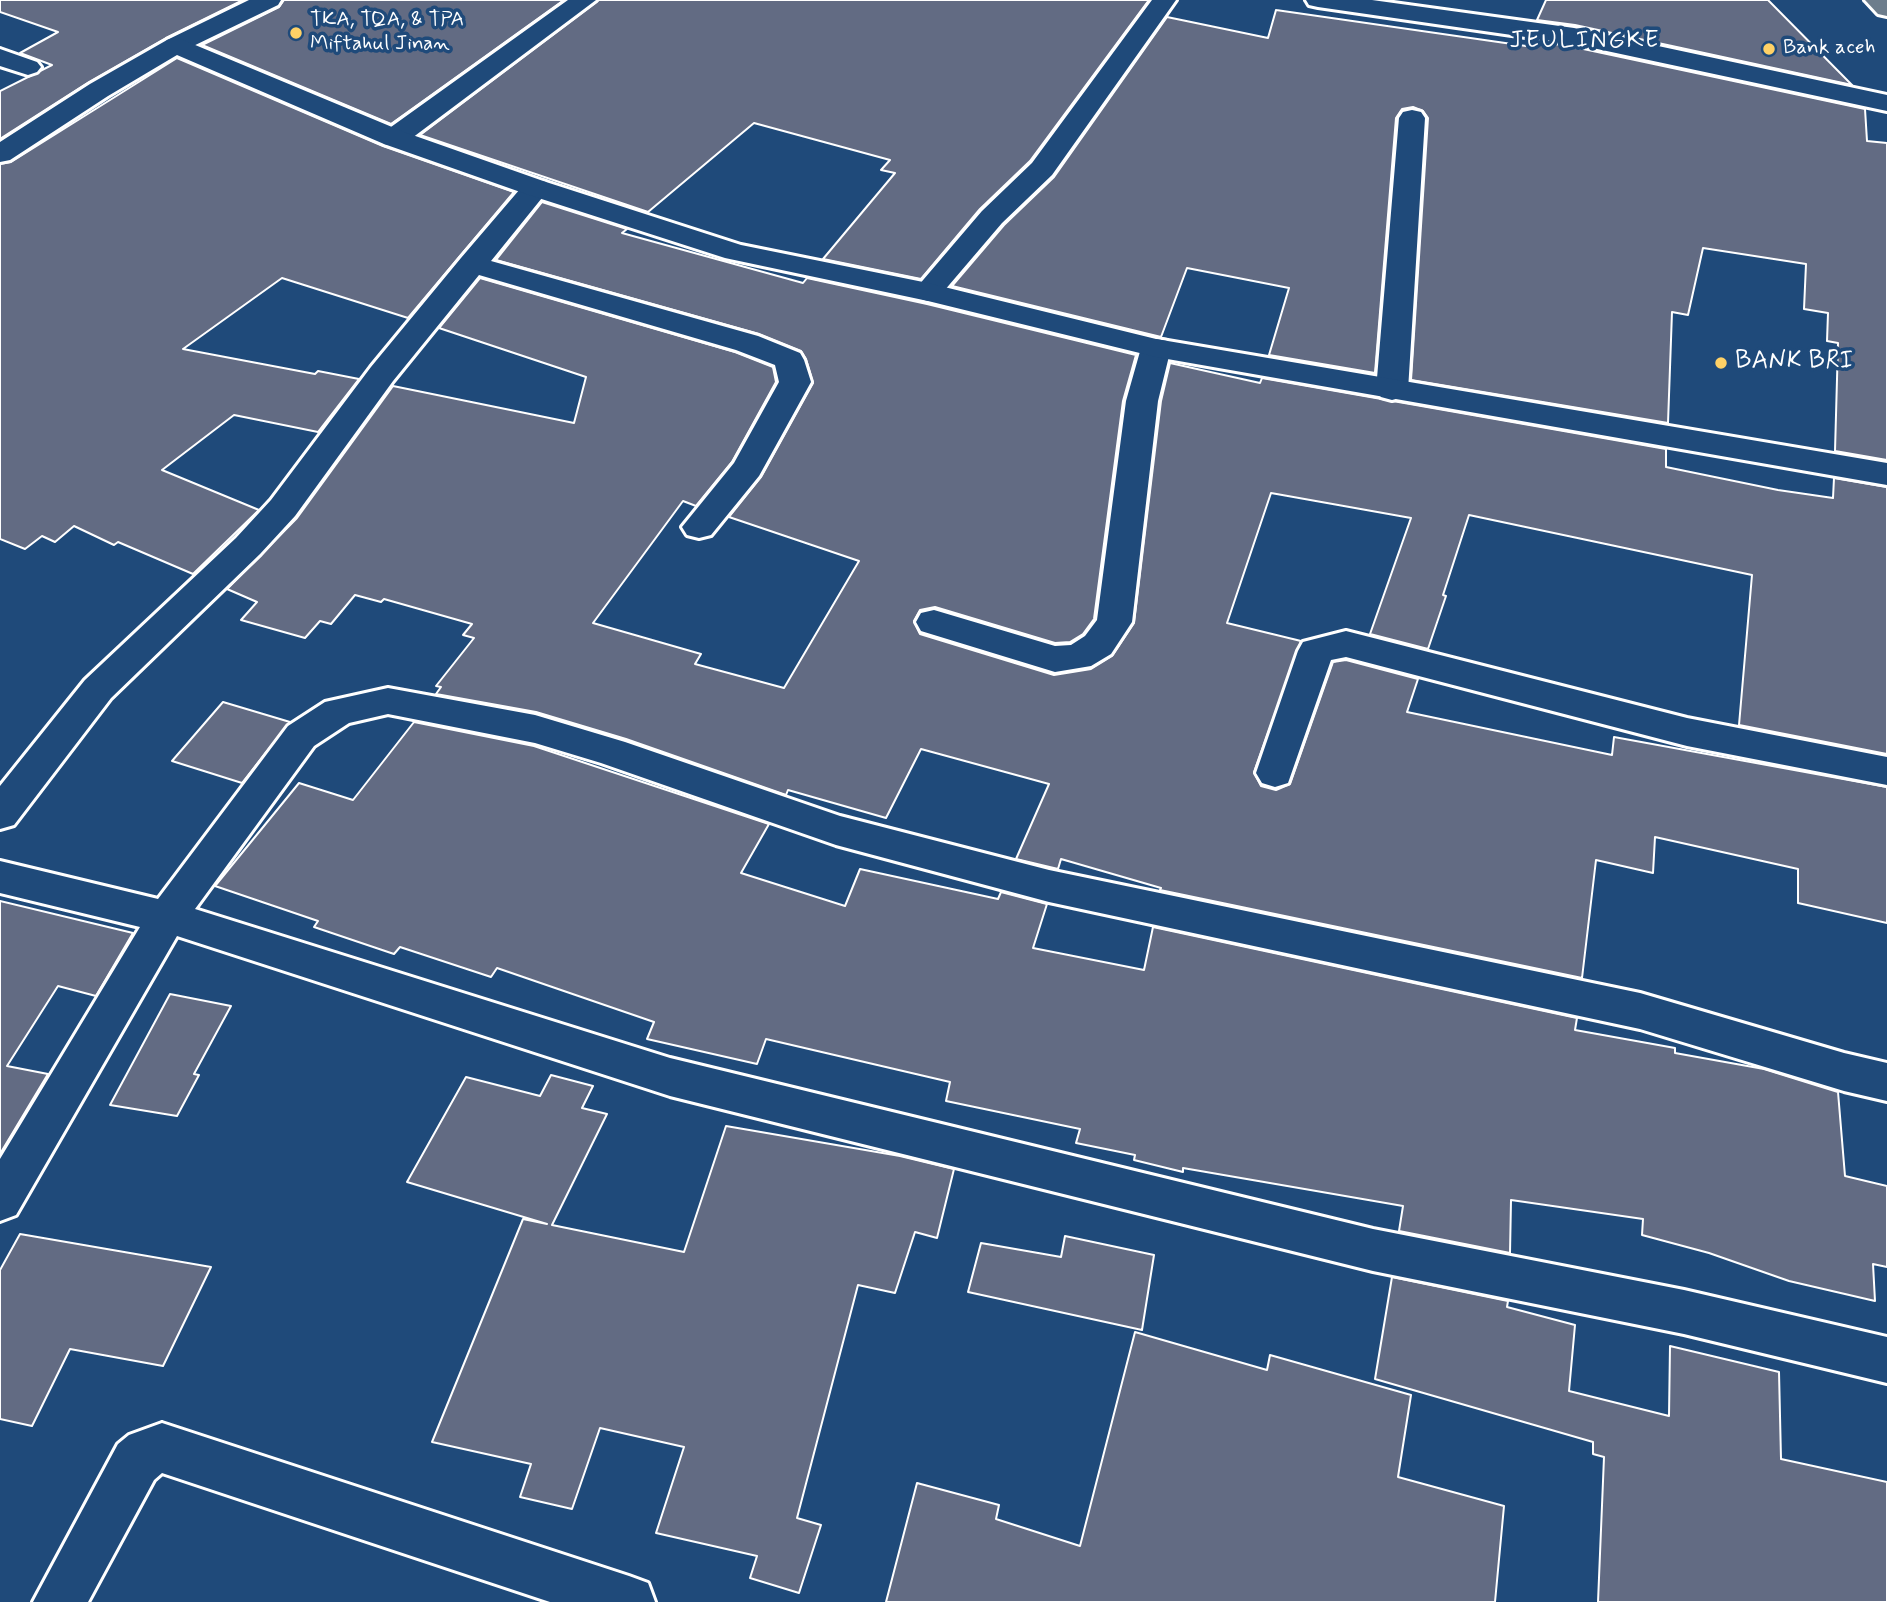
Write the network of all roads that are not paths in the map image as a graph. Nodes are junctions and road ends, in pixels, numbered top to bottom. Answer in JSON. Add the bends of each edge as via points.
{"nodes":[{"id":1,"x":269,"y":0,"type":"edge"},
{"id":2,"x":584,"y":0,"type":"edge"},
{"id":3,"x":1164,"y":0,"type":"edge"},
{"id":4,"x":1318,"y":0,"type":"edge"},
{"id":5,"x":1877,"y":0,"type":"edge"},
{"id":6,"x":1361,"y":3,"type":"edge"},
{"id":7,"x":1887,"y":9,"type":"edge"},
{"id":8,"x":176,"y":45,"type":"junction"},
{"id":9,"x":0,"y":57,"type":"edge"},
{"id":10,"x":28,"y":67,"type":"dead end"},
{"id":11,"x":1887,"y":103,"type":"edge"},
{"id":12,"x":1412,"y":118,"type":"dead end"},
{"id":13,"x":394,"y":138,"type":"junction"},
{"id":14,"x":0,"y":154,"type":"edge"},
{"id":15,"x":536,"y":188,"type":"junction"},
{"id":16,"x":471,"y":264,"type":"junction"},
{"id":17,"x":928,"y":292,"type":"junction"},
{"id":18,"x":1156,"y":348,"type":"junction"},
{"id":19,"x":1392,"y":390,"type":"junction"},
{"id":20,"x":1887,"y":474,"type":"edge"},
{"id":21,"x":699,"y":527,"type":"dead end"},
{"id":22,"x":934,"y":622,"type":"dead end"},
{"id":23,"x":1887,"y":771,"type":"edge"},
{"id":24,"x":1275,"y":773,"type":"dead end"},
{"id":25,"x":0,"y":814,"type":"edge"},
{"id":26,"x":0,"y":877,"type":"edge"},
{"id":27,"x":167,"y":917,"type":"junction"},
{"id":28,"x":1887,"y":1082,"type":"edge"},
{"id":29,"x":0,"y":1200,"type":"edge"},
{"id":30,"x":1887,"y":1360,"type":"edge"},
{"id":31,"x":59,"y":1602,"type":"edge"},
{"id":32,"x":629,"y":1602,"type":"edge"}],
"edges":[{"from":1,"to":8,"type":"street"},
{"from":2,"to":13,"type":"street"},
{"from":3,"to":17,"type":"street","via":[[1042,169],[992,217]]},
{"from":4,"to":6,"type":"street"},
{"from":5,"to":7,"type":"highway"},
{"from":6,"to":11,"type":"street","via":[[1574,36]]},
{"from":8,"to":13,"type":"street"},
{"from":8,"to":14,"type":"street"},
{"from":9,"to":10,"type":"street"},
{"from":12,"to":19,"type":"street"},
{"from":13,"to":15,"type":"street"},
{"from":15,"to":16,"type":"street"},
{"from":15,"to":17,"type":"street","via":[[735,252]]},
{"from":16,"to":21,"type":"street","via":[[747,342],[789,360],[795,382],[747,468]]},
{"from":16,"to":25,"type":"street","via":[[283,508],[98,689]]},
{"from":17,"to":18,"type":"street"},
{"from":18,"to":19,"type":"street"},
{"from":18,"to":22,"type":"street","via":[[1142,401],[1114,622],[1098,645],[1078,657],[1055,659]]},
{"from":19,"to":20,"type":"street"},
{"from":23,"to":24,"type":"street","via":[[1687,732],[1346,644],[1316,651]]},
{"from":26,"to":27,"type":"street"},
{"from":27,"to":28,"type":"street","via":[[302,736],[338,712],[388,701],[535,729],[836,830],[1049,886],[1640,1011]]},
{"from":27,"to":29,"type":"street"},
{"from":27,"to":30,"type":"street","via":[[670,1077],[1373,1250],[1684,1311]]},
{"from":31,"to":32,"type":"street","via":[[136,1462],[162,1448]]}]}
